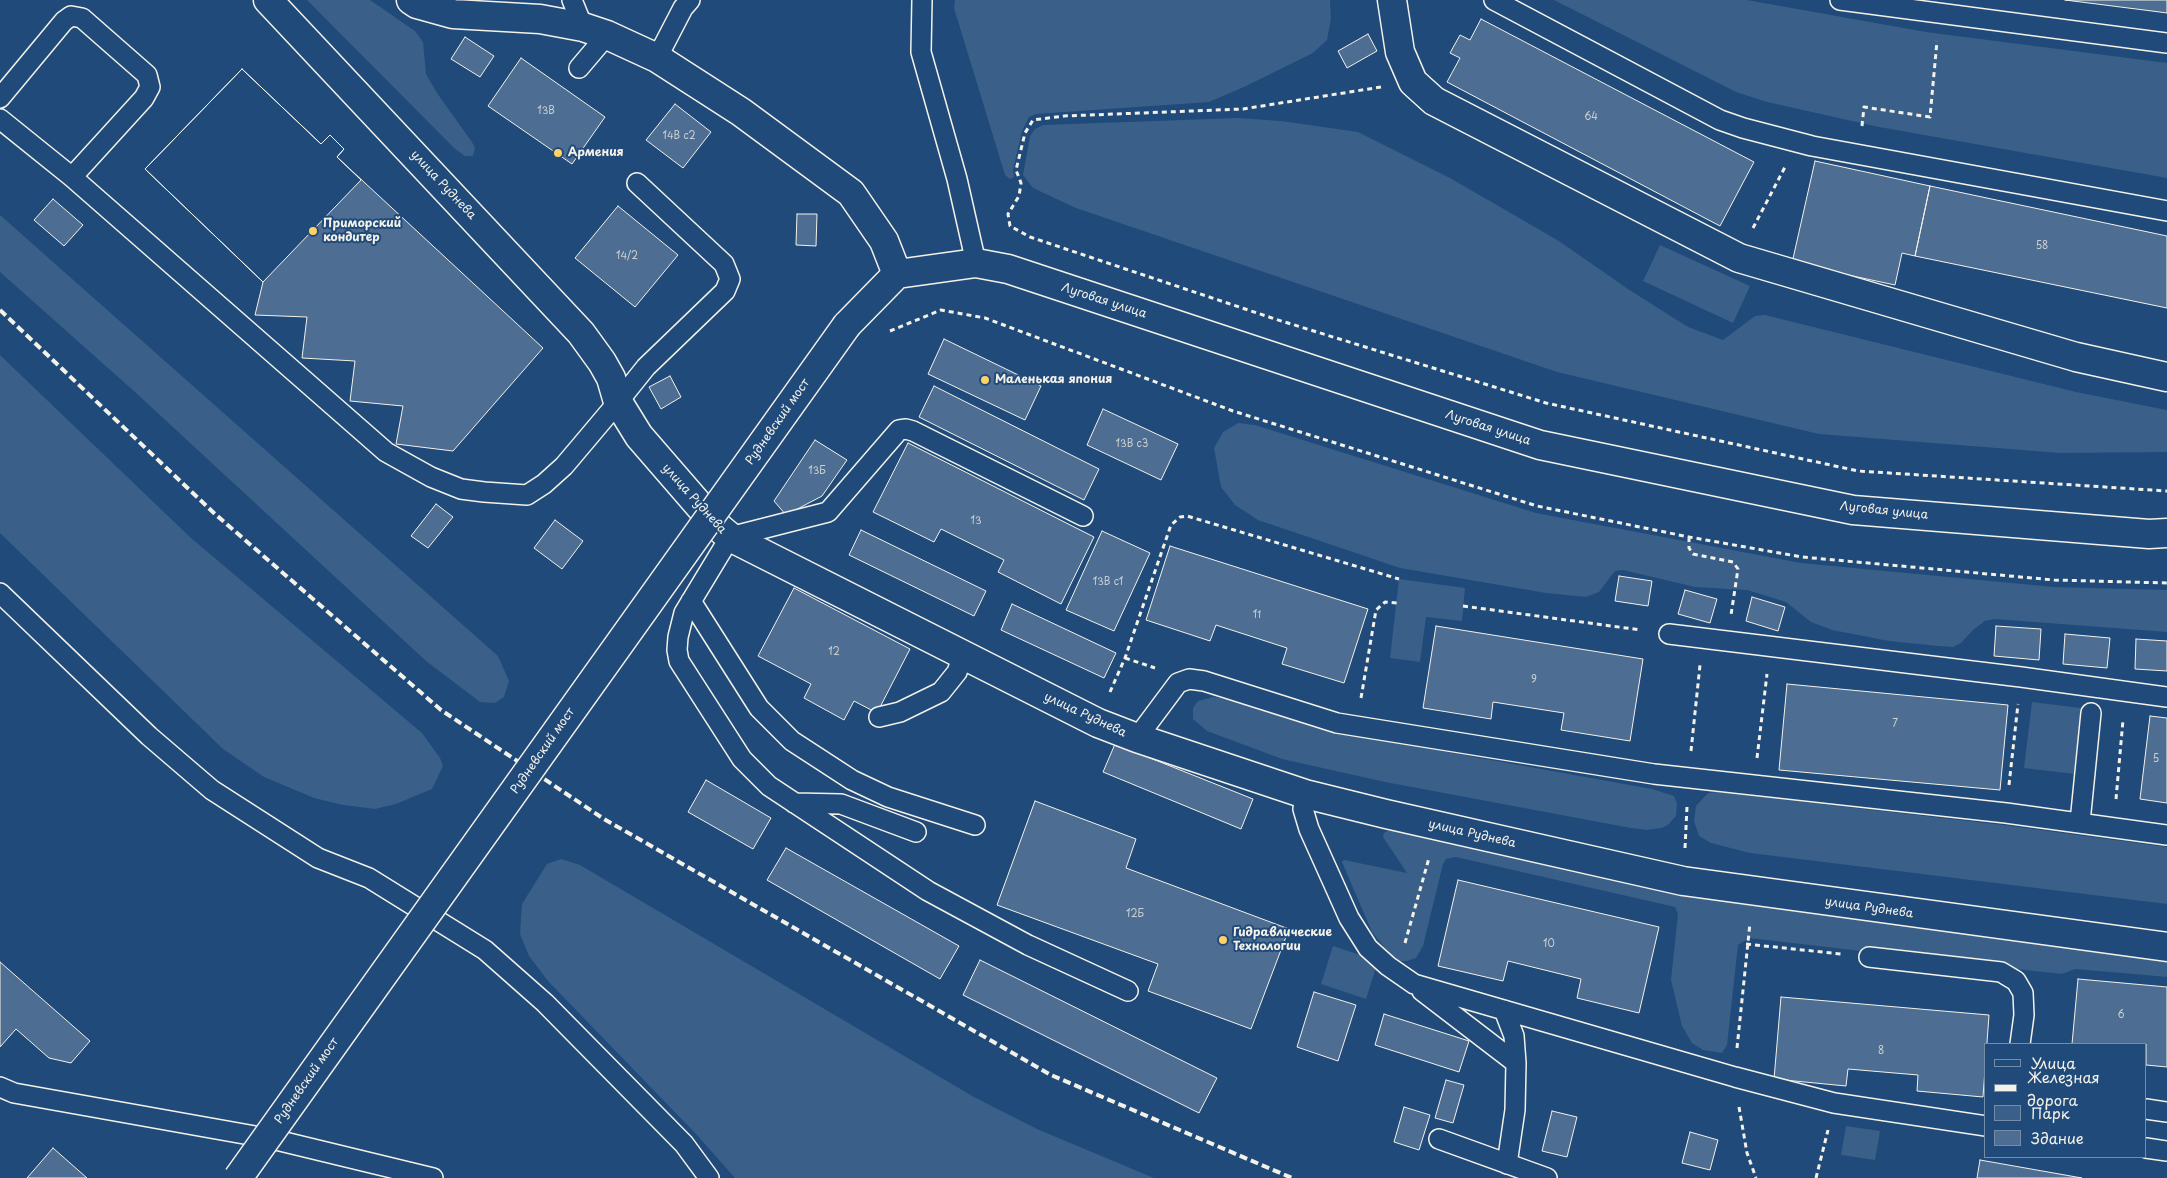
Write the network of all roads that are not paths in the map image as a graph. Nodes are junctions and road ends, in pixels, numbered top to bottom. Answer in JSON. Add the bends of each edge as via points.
{"nodes":[{"id":1,"x":268,"y":0,"type":"edge"},
{"id":2,"x":411,"y":0,"type":"edge"},
{"id":3,"x":572,"y":0,"type":"edge"},
{"id":4,"x":690,"y":0,"type":"edge"},
{"id":5,"x":922,"y":0,"type":"edge"},
{"id":6,"x":1392,"y":0,"type":"edge"},
{"id":7,"x":1494,"y":0,"type":"edge"},
{"id":8,"x":1840,"y":0,"type":"edge"},
{"id":9,"x":595,"y":31,"type":"junction"},
{"id":10,"x":2167,"y":42,"type":"edge"},
{"id":11,"x":657,"y":58,"type":"junction"},
{"id":12,"x":579,"y":68,"type":"dead end"},
{"id":13,"x":0,"y":98,"type":"edge"},
{"id":14,"x":0,"y":119,"type":"edge"},
{"id":15,"x":72,"y":177,"type":"junction"},
{"id":16,"x":637,"y":183,"type":"dead end"},
{"id":17,"x":2167,"y":211,"type":"edge"},
{"id":18,"x":976,"y":263,"type":"junction"},
{"id":19,"x":897,"y":274,"type":"junction"},
{"id":20,"x":2167,"y":377,"type":"edge"},
{"id":21,"x":618,"y":402,"type":"junction"},
{"id":22,"x":1083,"y":516,"type":"dead end"},
{"id":23,"x":2167,"y":533,"type":"edge"},
{"id":24,"x":730,"y":537,"type":"junction"},
{"id":25,"x":0,"y":593,"type":"edge"},
{"id":26,"x":691,"y":601,"type":"junction"},
{"id":27,"x":1669,"y":634,"type":"road end"},
{"id":28,"x":963,"y":656,"type":"junction"},
{"id":29,"x":2167,"y":697,"type":"edge"},
{"id":30,"x":2091,"y":713,"type":"dead end"},
{"id":31,"x":880,"y":718,"type":"dead end"},
{"id":32,"x":1137,"y":738,"type":"junction"},
{"id":33,"x":1305,"y":794,"type":"junction"},
{"id":34,"x":794,"y":803,"type":"junction"},
{"id":35,"x":2080,"y":822,"type":"junction"},
{"id":36,"x":975,"y":825,"type":"dead end"},
{"id":37,"x":916,"y":832,"type":"dead end"},
{"id":38,"x":2167,"y":835,"type":"edge"},
{"id":39,"x":2167,"y":947,"type":"edge"},
{"id":40,"x":1869,"y":957,"type":"road end"},
{"id":41,"x":1414,"y":984,"type":"junction"},
{"id":42,"x":1128,"y":991,"type":"dead end"},
{"id":43,"x":1504,"y":1010,"type":"junction"},
{"id":44,"x":2020,"y":1043,"type":"edge"},
{"id":45,"x":1516,"y":1063,"type":"junction"},
{"id":46,"x":0,"y":1087,"type":"edge"},
{"id":47,"x":2147,"y":1109,"type":"edge"},
{"id":48,"x":2167,"y":1112,"type":"edge"},
{"id":49,"x":1984,"y":1126,"type":"edge"},
{"id":50,"x":1440,"y":1140,"type":"dead end"},
{"id":51,"x":2147,"y":1148,"type":"edge"},
{"id":52,"x":2167,"y":1151,"type":"edge"},
{"id":53,"x":1507,"y":1164,"type":"junction"},
{"id":54,"x":238,"y":1178,"type":"edge"},
{"id":55,"x":433,"y":1178,"type":"edge"},
{"id":56,"x":709,"y":1178,"type":"edge"},
{"id":57,"x":1547,"y":1178,"type":"edge"}],
"edges":[{"from":1,"to":21,"type":"street","name":"улица Руднева","via":[[581,333],[612,378]]},
{"from":2,"to":9,"type":"street","via":[[453,14],[540,19]]},
{"from":3,"to":9,"type":"lane"},
{"from":4,"to":11,"type":"lane"},
{"from":5,"to":18,"type":"lane","via":[[921,52],[957,179]]},
{"from":6,"to":20,"type":"street","via":[[1400,52],[1413,82],[1434,101],[1740,258],[2076,357]]},
{"from":7,"to":17,"type":"lane","via":[[1720,120],[1743,128],[1812,146]]},
{"from":8,"to":10,"type":"lane"},
{"from":9,"to":11,"type":"street"},
{"from":9,"to":12,"type":"lane"},
{"from":11,"to":19,"type":"street","via":[[741,112],[851,193],[884,241]]},
{"from":13,"to":15,"type":"lane","via":[[64,21],[72,16],[82,18],[147,75],[150,87],[144,98]]},
{"from":14,"to":15,"type":"lane"},
{"from":15,"to":21,"type":"lane","via":[[386,452],[438,480],[461,489],[527,495],[564,466]]},
{"from":16,"to":21,"type":"lane","via":[[724,264],[730,279],[725,291],[646,366]]},
{"from":18,"to":19,"type":"street","name":"Луговая улица"},
{"from":18,"to":23,"type":"street","name":"Луговая улица","via":[[1008,269],[1540,445],[1853,510]]},
{"from":19,"to":54,"type":"street","name":"Рудневский мост","bridge":true,"via":[[847,324]]},
{"from":21,"to":24,"type":"street","name":"улица Руднева","via":[[639,436]]},
{"from":22,"to":24,"type":"lane","via":[[906,429],[899,430],[828,512]]},
{"from":24,"to":26,"type":"lane"},
{"from":24,"to":28,"type":"street","name":"улица Руднева"},
{"from":25,"to":56,"type":"lane","via":[[149,736],[212,790],[318,858],[370,878],[485,950],[552,1010],[684,1144]]},
{"from":26,"to":34,"type":"lane","via":[[684,612],[678,637],[679,661],[742,759],[768,786]]},
{"from":26,"to":36,"type":"lane","via":[[759,708],[792,741],[852,780],[888,797]]},
{"from":27,"to":29,"type":"lane"},
{"from":28,"to":31,"type":"lane","via":[[957,672],[941,692]]},
{"from":28,"to":32,"type":"street","name":"улица Руднева","via":[[1098,723]]},
{"from":30,"to":35,"type":"lane"},
{"from":32,"to":33,"type":"street","name":"улица Руднева"},
{"from":32,"to":35,"type":"lane","via":[[1178,683],[1189,679],[1337,723],[1688,779]]},
{"from":33,"to":39,"type":"street","name":"улица Руднева","via":[[1683,881]]},
{"from":33,"to":41,"type":"lane","via":[[1303,810],[1309,829],[1349,918],[1368,948]]},
{"from":34,"to":37,"type":"lane","via":[[841,804]]},
{"from":34,"to":42,"type":"lane","via":[[928,891],[1028,945]]},
{"from":35,"to":38,"type":"lane"},
{"from":40,"to":44,"type":"lane","via":[[2001,972],[2016,981],[2023,992]]},
{"from":41,"to":43,"type":"lane"},
{"from":41,"to":45,"type":"lane"},
{"from":43,"to":45,"type":"lane","via":[[1514,1036]]},
{"from":43,"to":49,"type":"lane","via":[[1834,1103]]},
{"from":45,"to":53,"type":"lane","via":[[1515,1110]]},
{"from":46,"to":55,"type":"lane","via":[[14,1093],[272,1139]]},
{"from":47,"to":48,"type":"lane"},
{"from":50,"to":53,"type":"lane"},
{"from":51,"to":52,"type":"lane"},
{"from":53,"to":57,"type":"lane"}]}
